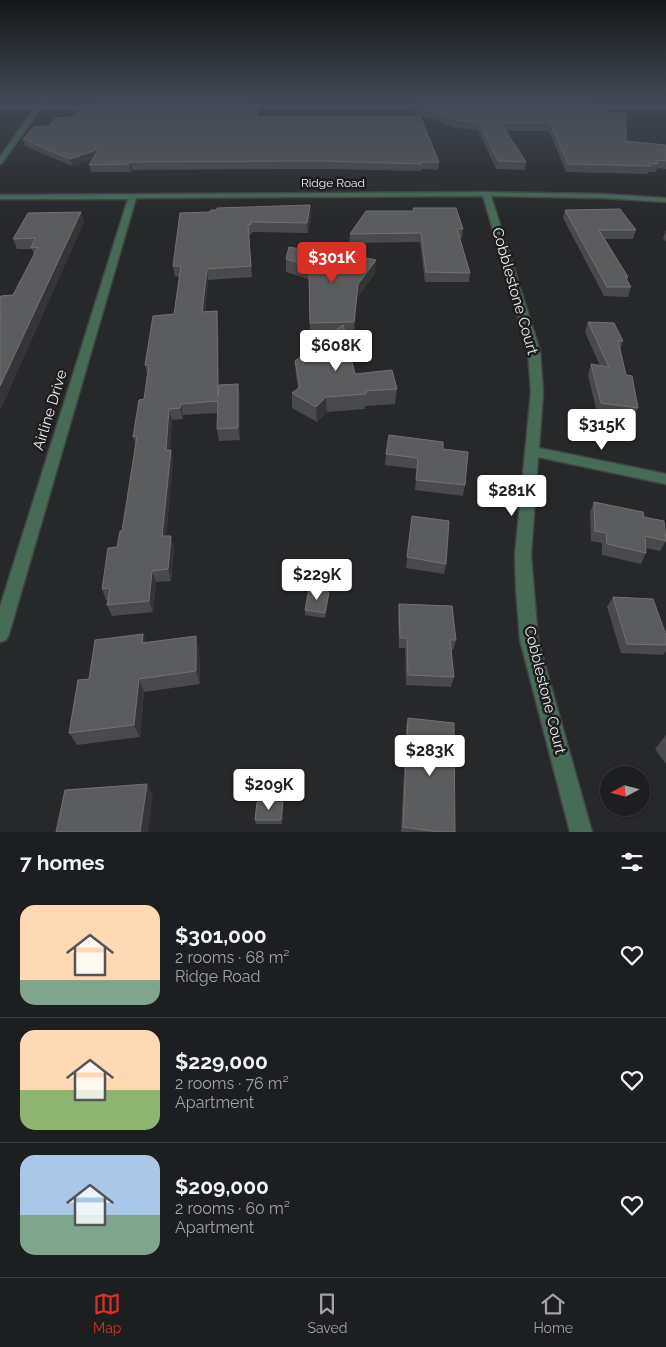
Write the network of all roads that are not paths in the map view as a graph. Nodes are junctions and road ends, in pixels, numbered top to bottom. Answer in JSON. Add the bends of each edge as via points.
{"nodes":[{"id":1,"x":17,"y":138,"type":"edge"},
{"id":2,"x":0,"y":162,"type":"edge"},
{"id":3,"x":486,"y":194,"type":"junction"},
{"id":4,"x":133,"y":195,"type":"junction"},
{"id":5,"x":0,"y":197,"type":"edge"},
{"id":6,"x":666,"y":200,"type":"edge"},
{"id":7,"x":533,"y":451,"type":"junction"},
{"id":8,"x":666,"y":479,"type":"edge"},
{"id":9,"x":0,"y":634,"type":"edge"},
{"id":10,"x":581,"y":832,"type":"edge"}],
"edges":[{"from":1,"to":2,"type":"street"},
{"from":3,"to":4,"type":"street","name":"Ridge Road"},
{"from":3,"to":6,"type":"street","name":"Ridge Road"},
{"from":3,"to":7,"type":"street","name":"Cobblestone Court","via":[[534,351],[537,392]]},
{"from":4,"to":5,"type":"street","name":"Ridge Road"},
{"from":4,"to":9,"type":"street","name":"Airline Drive"},
{"from":7,"to":8,"type":"street"},
{"from":7,"to":10,"type":"street","name":"Cobblestone Court","via":[[523,556],[530,640]]}]}
